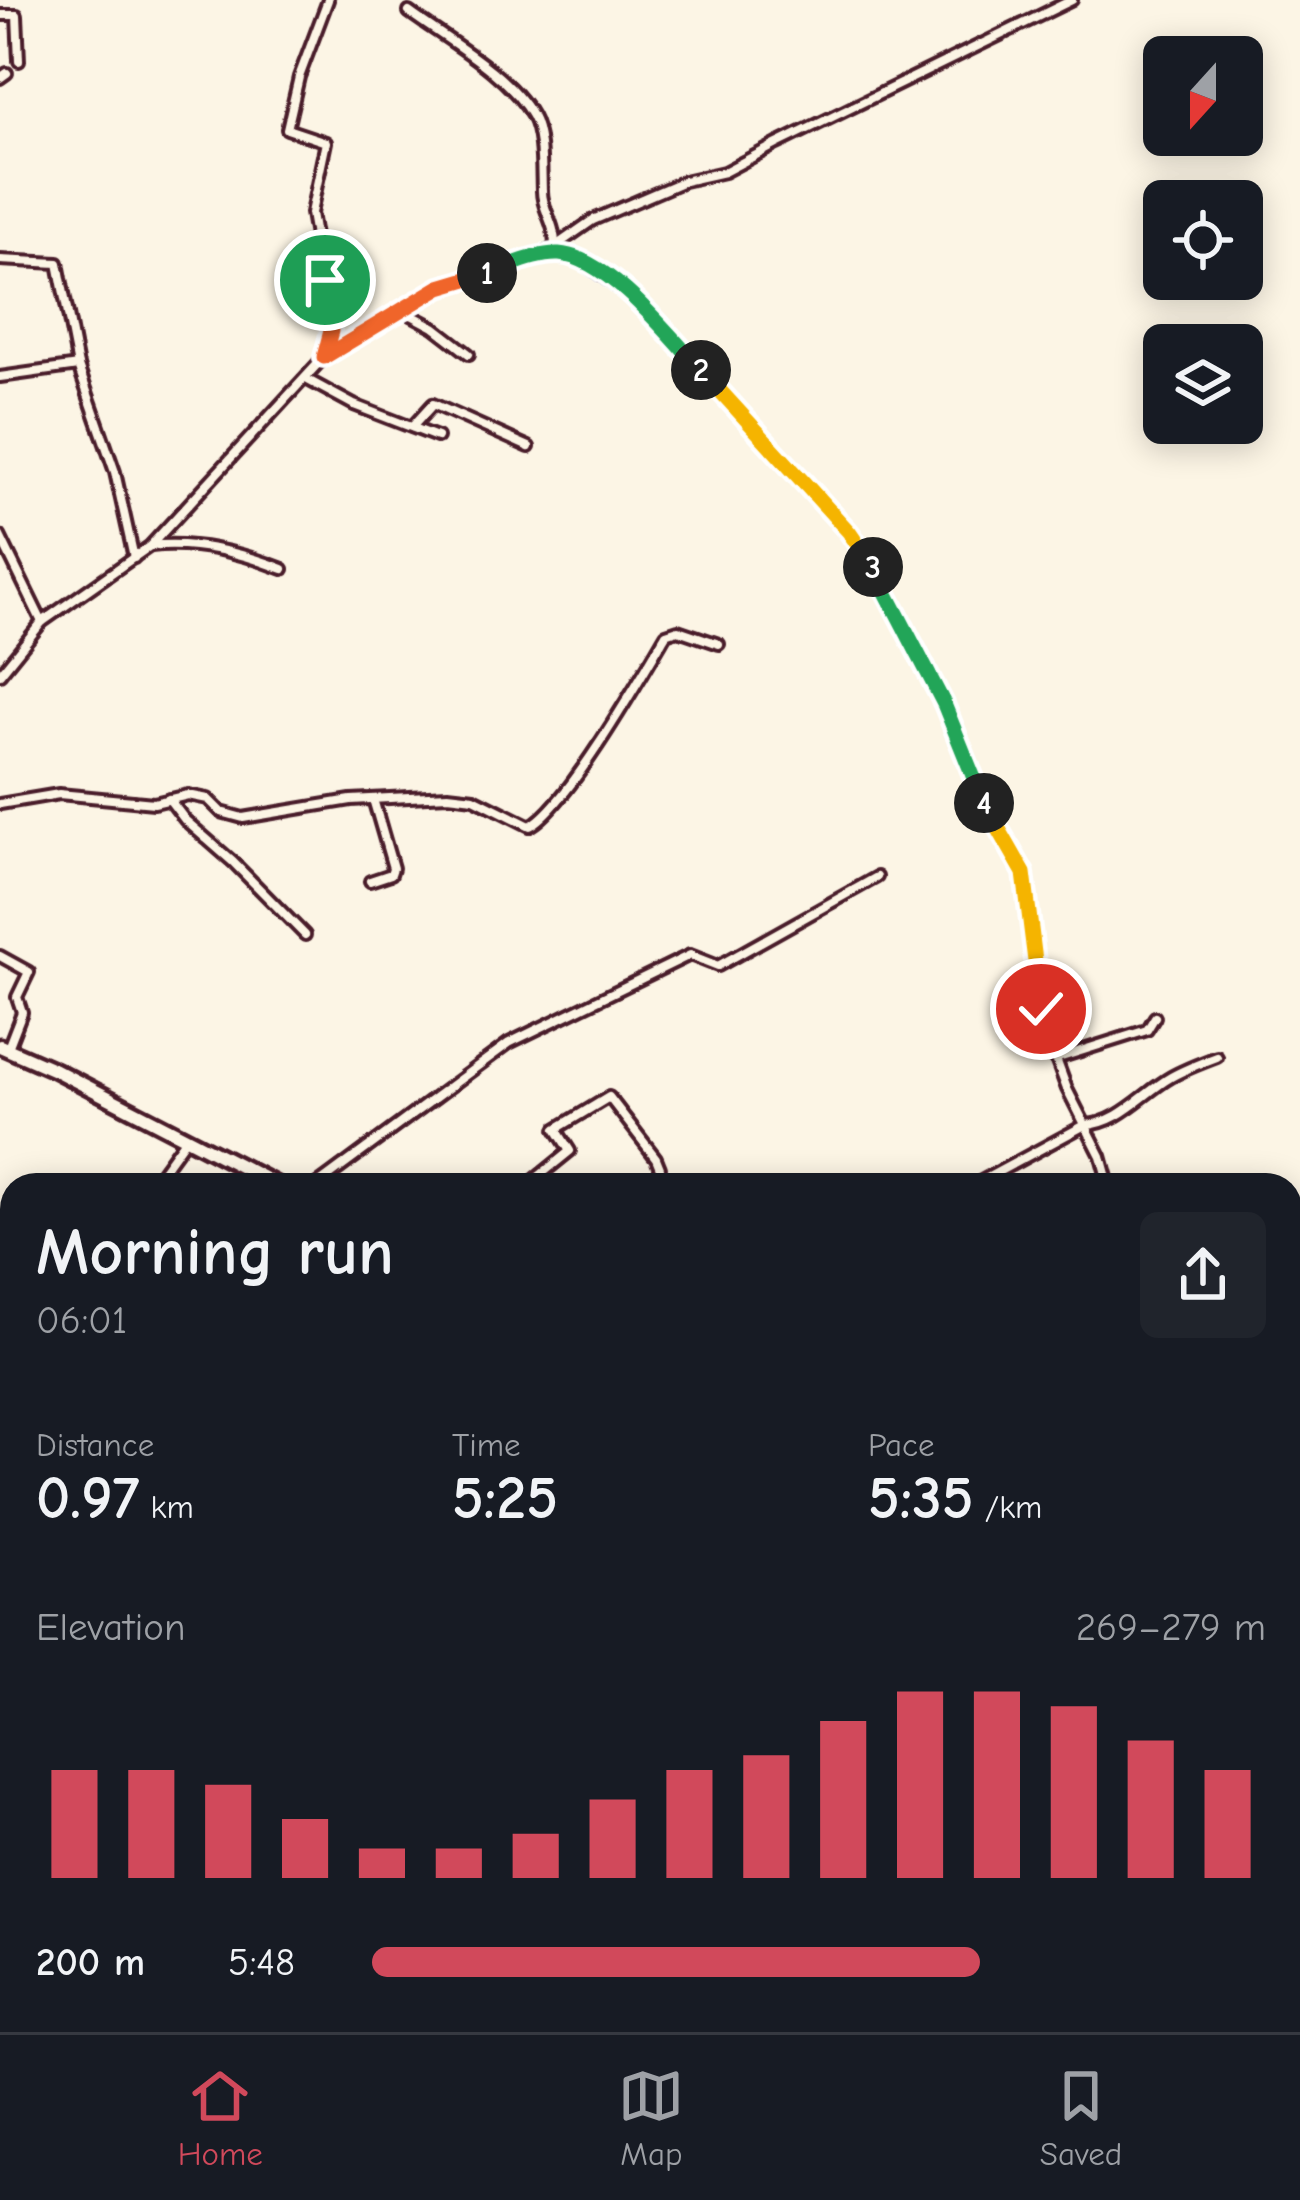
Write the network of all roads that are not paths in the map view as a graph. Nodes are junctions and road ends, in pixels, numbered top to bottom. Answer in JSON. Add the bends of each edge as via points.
{"nodes":[{"id":1,"x":328,"y":0,"type":"edge"},
{"id":2,"x":1072,"y":0,"type":"edge"},
{"id":3,"x":409,"y":12,"type":"dead end"},
{"id":4,"x":0,"y":15,"type":"edge"},
{"id":5,"x":19,"y":61,"type":"dead end"},
{"id":6,"x":555,"y":247,"type":"junction"},
{"id":7,"x":543,"y":255,"type":"junction"},
{"id":8,"x":0,"y":260,"type":"edge"},
{"id":9,"x":400,"y":309,"type":"junction"},
{"id":10,"x":469,"y":354,"type":"dead end"},
{"id":11,"x":324,"y":357,"type":"junction"},
{"id":12,"x":78,"y":367,"type":"junction"},
{"id":13,"x":0,"y":377,"type":"edge"},
{"id":14,"x":306,"y":380,"type":"junction"},
{"id":15,"x":412,"y":427,"type":"junction"},
{"id":16,"x":437,"y":436,"type":"dead end"},
{"id":17,"x":529,"y":447,"type":"dead end"},
{"id":18,"x":0,"y":536,"type":"edge"},
{"id":19,"x":150,"y":546,"type":"junction"},
{"id":20,"x":134,"y":558,"type":"junction"},
{"id":21,"x":283,"y":569,"type":"dead end"},
{"id":22,"x":42,"y":622,"type":"junction"},
{"id":23,"x":718,"y":644,"type":"dead end"},
{"id":24,"x":0,"y":674,"type":"edge"},
{"id":25,"x":169,"y":799,"type":"junction"},
{"id":26,"x":374,"y":799,"type":"junction"},
{"id":27,"x":0,"y":804,"type":"edge"},
{"id":28,"x":877,"y":877,"type":"dead end"},
{"id":29,"x":370,"y":881,"type":"dead end"},
{"id":30,"x":305,"y":935,"type":"dead end"},
{"id":31,"x":0,"y":956,"type":"edge"},
{"id":32,"x":1155,"y":1017,"type":"dead end"},
{"id":33,"x":4,"y":1048,"type":"edge"},
{"id":34,"x":1217,"y":1057,"type":"dead end"},
{"id":35,"x":1055,"y":1059,"type":"junction"},
{"id":36,"x":1085,"y":1125,"type":"junction"},
{"id":37,"x":186,"y":1137,"type":"junction"},
{"id":38,"x":160,"y":1173,"type":"edge"},
{"id":39,"x":254,"y":1173,"type":"edge"},
{"id":40,"x":333,"y":1173,"type":"edge"},
{"id":41,"x":543,"y":1173,"type":"edge"},
{"id":42,"x":659,"y":1173,"type":"edge"},
{"id":43,"x":996,"y":1173,"type":"edge"},
{"id":44,"x":1106,"y":1173,"type":"edge"}],
"edges":[{"from":1,"to":11,"type":"street","via":[[286,129],[326,142],[311,213],[330,318]]},
{"from":2,"to":6,"type":"street","via":[[753,159],[592,220]]},
{"from":3,"to":6,"type":"street","via":[[495,74],[533,118]]},
{"from":4,"to":5,"type":"street","via":[[17,15]]},
{"from":6,"to":7,"type":"street"},
{"from":7,"to":9,"type":"street","via":[[440,287]]},
{"from":7,"to":35,"type":"street","via":[[575,257],[641,303],[869,557],[1024,873]]},
{"from":8,"to":12,"type":"street","via":[[58,262]]},
{"from":9,"to":10,"type":"street"},
{"from":9,"to":11,"type":"street"},
{"from":11,"to":14,"type":"street"},
{"from":12,"to":13,"type":"street"},
{"from":12,"to":20,"type":"street"},
{"from":14,"to":15,"type":"street"},
{"from":14,"to":19,"type":"street"},
{"from":15,"to":16,"type":"street"},
{"from":15,"to":17,"type":"street","via":[[433,404]]},
{"from":18,"to":22,"type":"street"},
{"from":19,"to":20,"type":"street"},
{"from":19,"to":21,"type":"street","via":[[247,554]]},
{"from":20,"to":22,"type":"street"},
{"from":22,"to":24,"type":"street"},
{"from":23,"to":26,"type":"street","via":[[678,630],[665,634],[568,788],[530,826],[474,798]]},
{"from":25,"to":26,"type":"street","via":[[200,796],[243,818]]},
{"from":25,"to":27,"type":"street","via":[[58,794]]},
{"from":25,"to":30,"type":"street"},
{"from":26,"to":29,"type":"street","via":[[393,868]]},
{"from":28,"to":40,"type":"street","via":[[718,966],[690,955],[509,1042]]},
{"from":31,"to":33,"type":"street","via":[[29,972]]},
{"from":32,"to":35,"type":"street","via":[[1147,1030]]},
{"from":33,"to":37,"type":"street"},
{"from":34,"to":36,"type":"street"},
{"from":35,"to":36,"type":"street"},
{"from":36,"to":43,"type":"street"},
{"from":36,"to":44,"type":"street"},
{"from":37,"to":38,"type":"street"},
{"from":37,"to":39,"type":"street"},
{"from":41,"to":42,"type":"street","via":[[571,1151],[556,1129],[609,1097]]}]}
